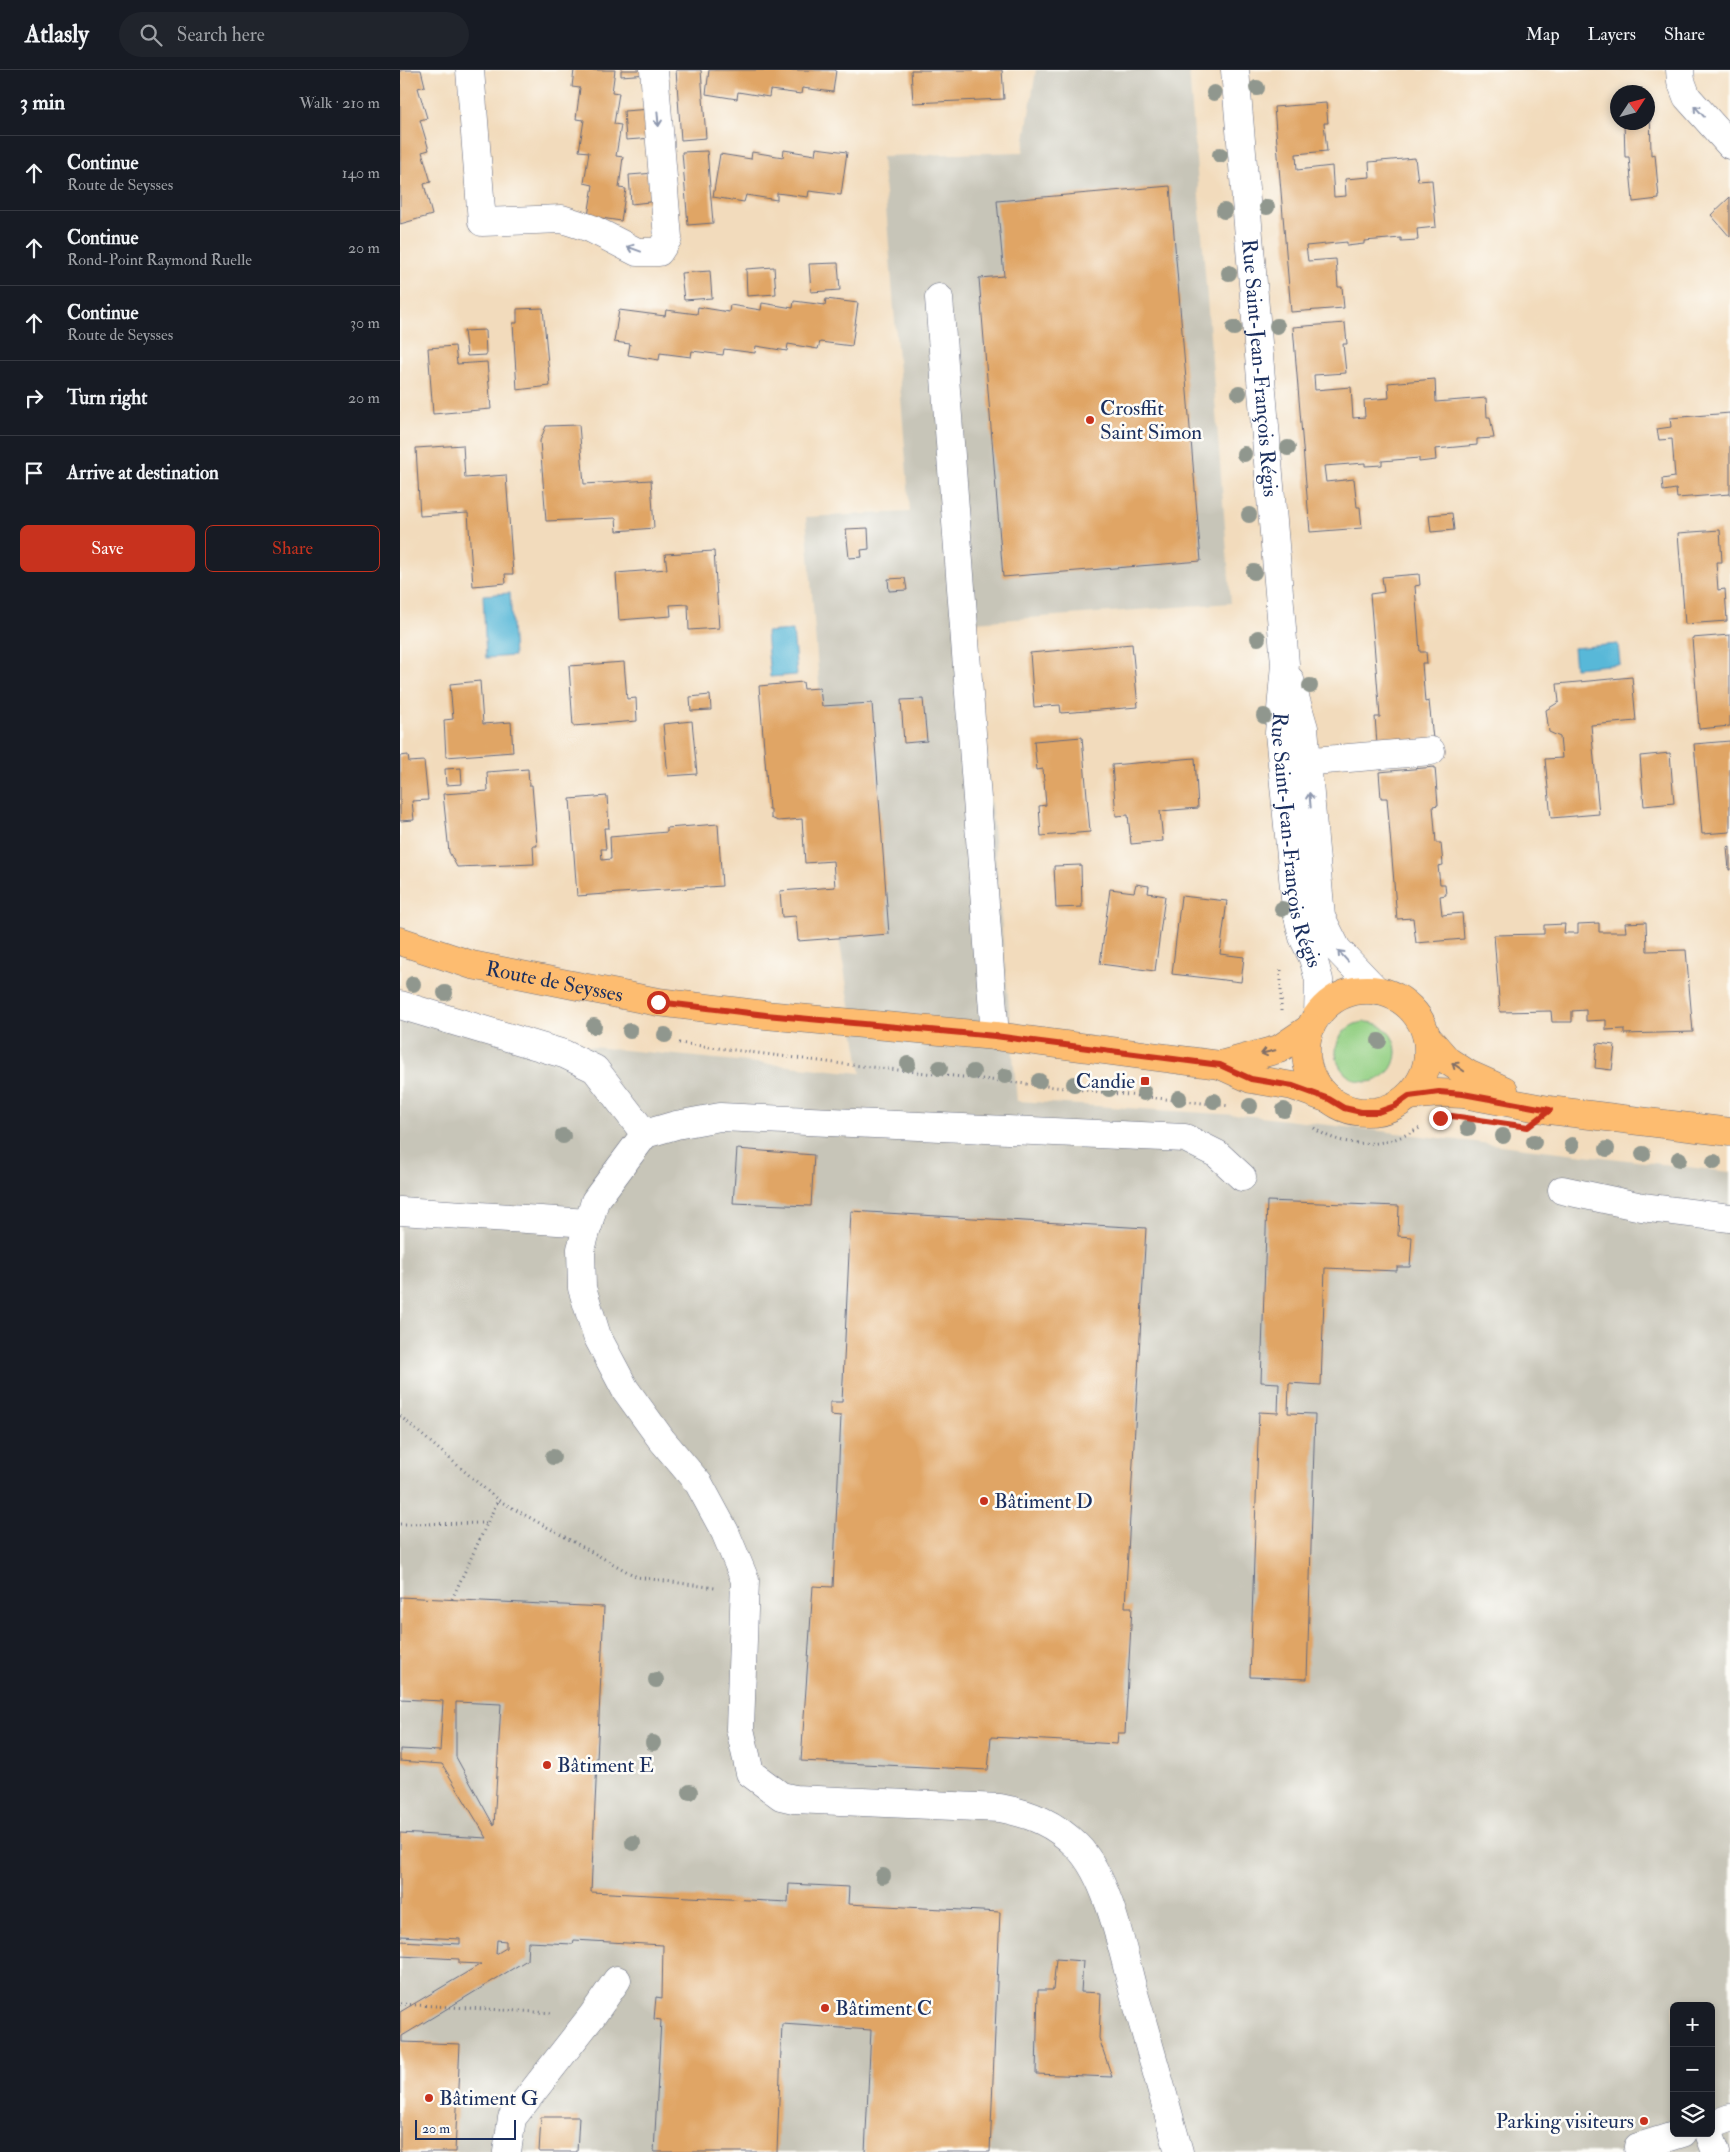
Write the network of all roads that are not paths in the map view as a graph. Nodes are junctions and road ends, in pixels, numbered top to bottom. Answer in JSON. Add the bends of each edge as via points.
{"nodes":[{"id":1,"x":470,"y":70,"type":"edge"},
{"id":2,"x":654,"y":70,"type":"edge"},
{"id":3,"x":1235,"y":70,"type":"edge"},
{"id":4,"x":1680,"y":70,"type":"edge"},
{"id":5,"x":1730,"y":145,"type":"edge"},
{"id":6,"x":939,"y":298,"type":"dead end"},
{"id":7,"x":1431,"y":751,"type":"dead end"},
{"id":8,"x":1295,"y":762,"type":"junction"},
{"id":9,"x":400,"y":941,"type":"edge"},
{"id":10,"x":1377,"y":991,"type":"junction"},
{"id":11,"x":400,"y":1005,"type":"edge"},
{"id":12,"x":1314,"y":1022,"type":"junction"},
{"id":13,"x":995,"y":1036,"type":"junction"},
{"id":14,"x":1427,"y":1037,"type":"junction"},
{"id":15,"x":1220,"y":1065,"type":"junction"},
{"id":16,"x":1409,"y":1096,"type":"junction"},
{"id":17,"x":1329,"y":1099,"type":"junction"},
{"id":18,"x":1550,"y":1110,"type":"junction"},
{"id":19,"x":1730,"y":1132,"type":"edge"},
{"id":20,"x":646,"y":1134,"type":"junction"},
{"id":21,"x":1242,"y":1177,"type":"dead end"},
{"id":22,"x":1562,"y":1190,"type":"dead end"},
{"id":23,"x":400,"y":1212,"type":"edge"},
{"id":24,"x":1730,"y":1218,"type":"edge"},
{"id":25,"x":589,"y":1223,"type":"junction"},
{"id":26,"x":616,"y":1980,"type":"dead end"},
{"id":27,"x":1730,"y":2118,"type":"edge"},
{"id":28,"x":1715,"y":2123,"type":"edge"},
{"id":29,"x":1670,"y":2137,"type":"edge"},
{"id":30,"x":1711,"y":2137,"type":"edge"},
{"id":31,"x":507,"y":2152,"type":"edge"},
{"id":32,"x":1179,"y":2152,"type":"edge"},
{"id":33,"x":1640,"y":2152,"type":"edge"},
{"id":34,"x":1716,"y":2152,"type":"edge"}],
"edges":[{"from":2,"to":1,"type":"street","one_way":true,"via":[[668,238],[659,252],[638,252],[590,228],[562,219],[482,222]]},
{"from":3,"to":8,"type":"street","name":"Rue Saint-Jean-François Régis","via":[[1286,664],[1304,728]]},
{"from":5,"to":4,"type":"street","one_way":true,"via":[[1687,97]]},
{"from":6,"to":13,"type":"street"},
{"from":7,"to":8,"type":"street"},
{"from":10,"to":8,"type":"street","name":"Rue Saint-Jean-François Régis","one_way":true,"via":[[1337,949],[1321,917]]},
{"from":8,"to":12,"type":"street","name":"Rue Saint-Jean-François Régis","via":[[1296,908],[1319,980]]},
{"from":9,"to":13,"type":"main road","name":"Route de Seysses","via":[[472,965],[658,1002]]},
{"from":10,"to":12,"type":"main road","via":[[1344,994],[1330,1003]]},
{"from":10,"to":14,"type":"main road","via":[[1409,1007]]},
{"from":11,"to":20,"type":"street","via":[[564,1054],[595,1069]]},
{"from":12,"to":15,"type":"main road","name":"Route de Seysses","one_way":true,"via":[[1279,1049]]},
{"from":12,"to":17,"type":"main road","via":[[1306,1059],[1318,1088]]},
{"from":13,"to":15,"type":"main road","name":"Route de Seysses"},
{"from":14,"to":16,"type":"main road","via":[[1426,1069]]},
{"from":18,"to":14,"type":"main road","one_way":true,"via":[[1468,1074],[1448,1061]]},
{"from":15,"to":17,"type":"main road","name":"Route de Seysses","via":[[1251,1079],[1293,1086]]},
{"from":16,"to":17,"type":"main road","via":[[1378,1112],[1344,1108]]},
{"from":16,"to":18,"type":"main road","via":[[1439,1092],[1463,1094]]},
{"from":18,"to":19,"type":"main road"},
{"from":20,"to":21,"type":"street","via":[[720,1117],[1185,1138],[1217,1154]]},
{"from":20,"to":25,"type":"street","via":[[595,1201]]},
{"from":22,"to":24,"type":"street","via":[[1642,1207]]},
{"from":23,"to":25,"type":"street"},
{"from":25,"to":32,"type":"street","via":[[581,1249],[582,1288],[597,1336],[625,1389],[699,1484],[725,1532],[745,1580],[740,1730],[750,1773],[780,1796],[794,1799],[1000,1808],[1027,1813],[1051,1825],[1078,1847],[1100,1880]]},
{"from":26,"to":31,"type":"street","via":[[512,2118]]},
{"from":27,"to":28,"type":"street"},
{"from":29,"to":33,"type":"street","via":[[1638,2147]]},
{"from":30,"to":34,"type":"street"}]}
